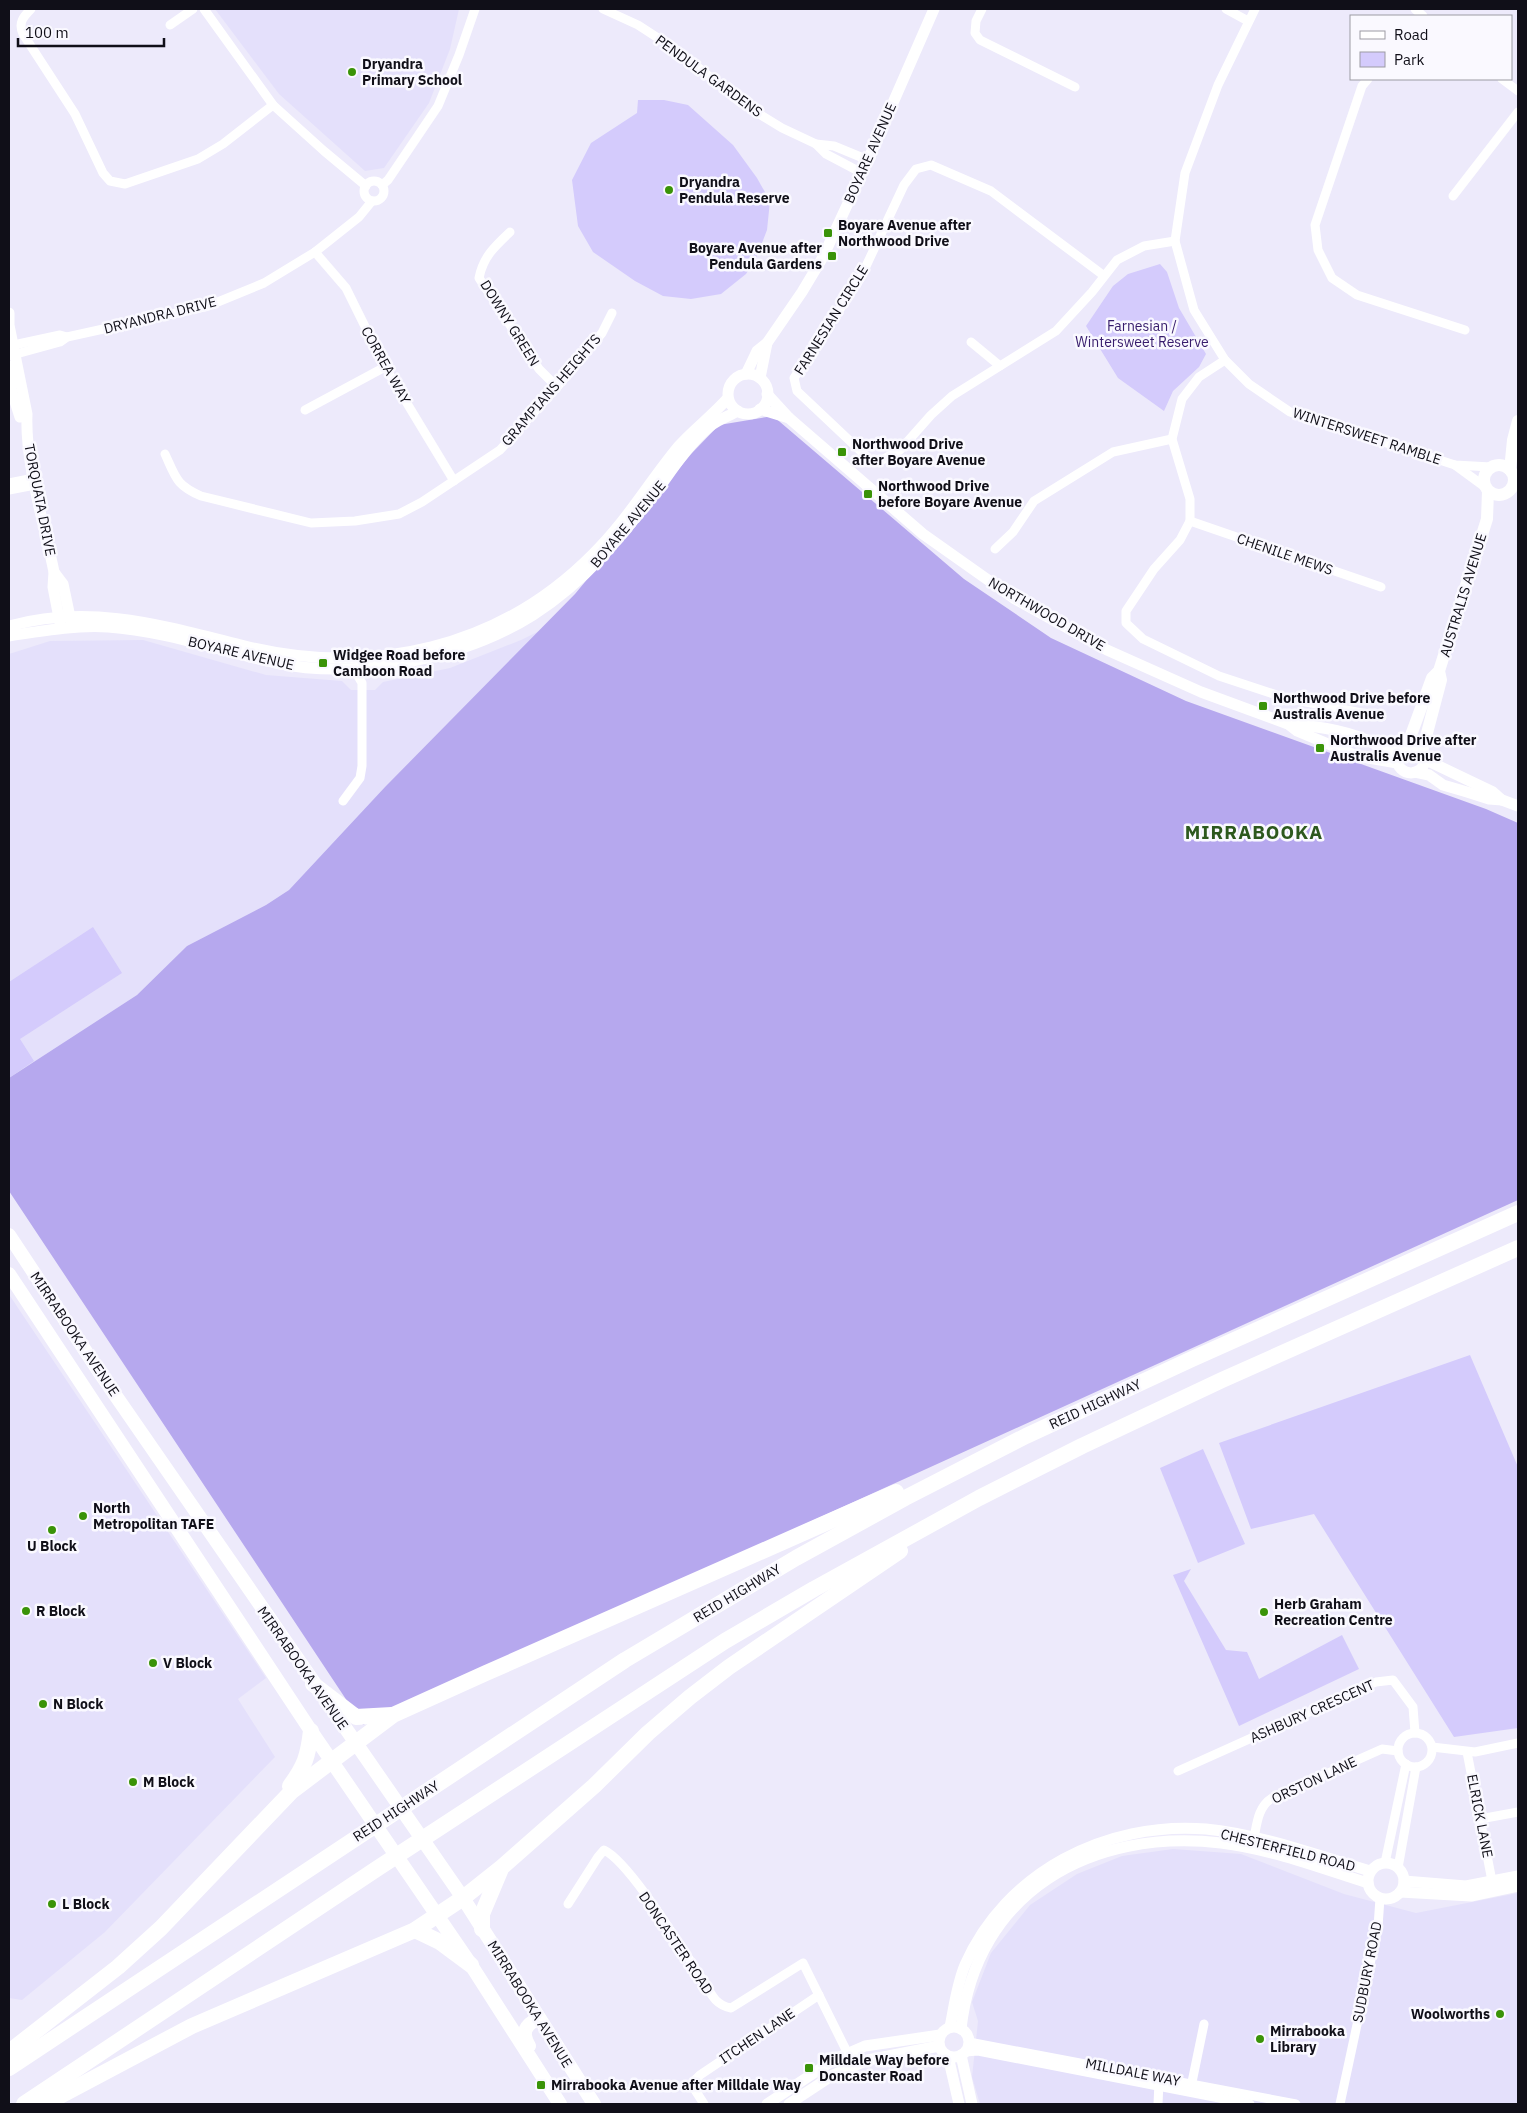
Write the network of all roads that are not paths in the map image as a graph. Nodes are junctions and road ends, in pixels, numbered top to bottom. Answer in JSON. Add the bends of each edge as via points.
{"nodes":[{"id":1,"x":31,"y":9,"type":"edge"},
{"id":2,"x":194,"y":9,"type":"edge"},
{"id":3,"x":204,"y":9,"type":"edge"},
{"id":4,"x":475,"y":9,"type":"edge"},
{"id":5,"x":602,"y":9,"type":"edge"},
{"id":6,"x":934,"y":9,"type":"edge"},
{"id":7,"x":982,"y":9,"type":"edge"},
{"id":8,"x":1226,"y":9,"type":"edge"},
{"id":9,"x":1255,"y":9,"type":"edge"},
{"id":10,"x":1248,"y":21,"type":"junction"},
{"id":11,"x":170,"y":25,"type":"dead end"},
{"id":12,"x":1367,"y":80,"type":"edge"},
{"id":13,"x":1503,"y":80,"type":"edge"},
{"id":14,"x":1075,"y":87,"type":"dead end"},
{"id":15,"x":1518,"y":91,"type":"edge"},
{"id":16,"x":273,"y":105,"type":"junction"},
{"id":17,"x":1518,"y":112,"type":"edge"},
{"id":18,"x":816,"y":144,"type":"junction"},
{"id":19,"x":868,"y":160,"type":"junction"},
{"id":20,"x":862,"y":173,"type":"junction"},
{"id":21,"x":382,"y":185,"type":"junction"},
{"id":22,"x":366,"y":186,"type":"junction"},
{"id":23,"x":1453,"y":196,"type":"dead end"},
{"id":24,"x":372,"y":201,"type":"junction"},
{"id":25,"x":510,"y":232,"type":"dead end"},
{"id":26,"x":1175,"y":240,"type":"junction"},
{"id":27,"x":315,"y":252,"type":"junction"},
{"id":28,"x":1103,"y":275,"type":"junction"},
{"id":29,"x":9,"y":313,"type":"edge"},
{"id":30,"x":612,"y":313,"type":"dead end"},
{"id":31,"x":1465,"y":330,"type":"dead end"},
{"id":32,"x":971,"y":342,"type":"dead end"},
{"id":33,"x":767,"y":343,"type":"junction"},
{"id":34,"x":12,"y":350,"type":"edge"},
{"id":35,"x":1225,"y":360,"type":"junction"},
{"id":36,"x":9,"y":366,"type":"edge"},
{"id":37,"x":1000,"y":366,"type":"junction"},
{"id":38,"x":386,"y":368,"type":"junction"},
{"id":39,"x":746,"y":374,"type":"junction"},
{"id":40,"x":760,"y":378,"type":"junction"},
{"id":41,"x":557,"y":387,"type":"junction"},
{"id":42,"x":767,"y":394,"type":"junction"},
{"id":43,"x":728,"y":398,"type":"junction"},
{"id":44,"x":760,"y":409,"type":"junction"},
{"id":45,"x":305,"y":410,"type":"dead end"},
{"id":46,"x":738,"y":411,"type":"junction"},
{"id":47,"x":789,"y":418,"type":"junction"},
{"id":48,"x":1518,"y":421,"type":"edge"},
{"id":49,"x":26,"y":429,"type":"junction"},
{"id":50,"x":1172,"y":439,"type":"junction"},
{"id":51,"x":1513,"y":440,"type":"junction"},
{"id":52,"x":166,"y":454,"type":"dead end"},
{"id":53,"x":1455,"y":465,"type":"junction"},
{"id":54,"x":1493,"y":466,"type":"junction"},
{"id":55,"x":1510,"y":470,"type":"junction"},
{"id":56,"x":35,"y":481,"type":"junction"},
{"id":57,"x":454,"y":481,"type":"junction"},
{"id":58,"x":9,"y":483,"type":"edge"},
{"id":59,"x":1486,"y":489,"type":"junction"},
{"id":60,"x":9,"y":490,"type":"edge"},
{"id":61,"x":1503,"y":495,"type":"junction"},
{"id":62,"x":1487,"y":518,"type":"junction"},
{"id":63,"x":1190,"y":520,"type":"junction"},
{"id":64,"x":995,"y":549,"type":"dead end"},
{"id":65,"x":1381,"y":588,"type":"dead end"},
{"id":66,"x":65,"y":622,"type":"junction"},
{"id":67,"x":9,"y":626,"type":"edge"},
{"id":68,"x":9,"y":636,"type":"edge"},
{"id":69,"x":373,"y":667,"type":"junction"},
{"id":70,"x":354,"y":669,"type":"junction"},
{"id":71,"x":1439,"y":671,"type":"junction"},
{"id":72,"x":362,"y":683,"type":"junction"},
{"id":73,"x":1382,"y":717,"type":"dead end"},
{"id":74,"x":1288,"y":724,"type":"junction"},
{"id":75,"x":1403,"y":749,"type":"junction"},
{"id":76,"x":1423,"y":756,"type":"junction"},
{"id":77,"x":1398,"y":763,"type":"junction"},
{"id":78,"x":1415,"y":772,"type":"junction"},
{"id":79,"x":1502,"y":800,"type":"junction"},
{"id":80,"x":343,"y":801,"type":"dead end"},
{"id":81,"x":1518,"y":806,"type":"edge"},
{"id":82,"x":1518,"y":1213,"type":"edge"},
{"id":83,"x":9,"y":1235,"type":"edge"},
{"id":84,"x":1518,"y":1248,"type":"edge"},
{"id":85,"x":9,"y":1274,"type":"edge"},
{"id":86,"x":50,"y":1297,"type":"junction"},
{"id":87,"x":32,"y":1309,"type":"junction"},
{"id":88,"x":1026,"y":1436,"type":"junction"},
{"id":89,"x":979,"y":1498,"type":"junction"},
{"id":90,"x":313,"y":1684,"type":"junction"},
{"id":91,"x":393,"y":1715,"type":"junction"},
{"id":92,"x":311,"y":1731,"type":"junction"},
{"id":93,"x":1415,"y":1733,"type":"junction"},
{"id":94,"x":1518,"y":1743,"type":"edge"},
{"id":95,"x":356,"y":1744,"type":"junction"},
{"id":96,"x":1432,"y":1747,"type":"junction"},
{"id":97,"x":1398,"y":1751,"type":"junction"},
{"id":98,"x":1467,"y":1752,"type":"junction"},
{"id":99,"x":333,"y":1761,"type":"junction"},
{"id":100,"x":1406,"y":1764,"type":"junction"},
{"id":101,"x":1416,"y":1767,"type":"junction"},
{"id":102,"x":1178,"y":1771,"type":"dead end"},
{"id":103,"x":274,"y":1808,"type":"junction"},
{"id":104,"x":1518,"y":1812,"type":"edge"},
{"id":105,"x":1480,"y":1819,"type":"junction"},
{"id":106,"x":1254,"y":1838,"type":"junction"},
{"id":107,"x":1097,"y":1850,"type":"junction"},
{"id":108,"x":1324,"y":1863,"type":"junction"},
{"id":109,"x":1385,"y":1863,"type":"junction"},
{"id":110,"x":502,"y":1867,"type":"junction"},
{"id":111,"x":1398,"y":1868,"type":"junction"},
{"id":112,"x":1370,"y":1871,"type":"junction"},
{"id":113,"x":1518,"y":1876,"type":"edge"},
{"id":114,"x":1492,"y":1881,"type":"junction"},
{"id":115,"x":1368,"y":1883,"type":"junction"},
{"id":116,"x":1518,"y":1886,"type":"edge"},
{"id":117,"x":1402,"y":1887,"type":"junction"},
{"id":118,"x":463,"y":1898,"type":"junction"},
{"id":119,"x":1380,"y":1898,"type":"junction"},
{"id":120,"x":568,"y":1904,"type":"dead end"},
{"id":121,"x":438,"y":1916,"type":"junction"},
{"id":122,"x":482,"y":1929,"type":"junction"},
{"id":123,"x":414,"y":1930,"type":"junction"},
{"id":124,"x":471,"y":1965,"type":"junction"},
{"id":125,"x":819,"y":1995,"type":"junction"},
{"id":126,"x":539,"y":2018,"type":"junction"},
{"id":127,"x":1204,"y":2024,"type":"dead end"},
{"id":128,"x":955,"y":2028,"type":"junction"},
{"id":129,"x":940,"y":2041,"type":"junction"},
{"id":130,"x":965,"y":2050,"type":"junction"},
{"id":131,"x":9,"y":2052,"type":"edge"},
{"id":132,"x":848,"y":2054,"type":"junction"},
{"id":133,"x":948,"y":2056,"type":"junction"},
{"id":134,"x":9,"y":2068,"type":"edge"},
{"id":135,"x":1159,"y":2082,"type":"junction"},
{"id":136,"x":1191,"y":2088,"type":"junction"},
{"id":137,"x":552,"y":2092,"type":"junction"},
{"id":138,"x":24,"y":2104,"type":"edge"},
{"id":139,"x":45,"y":2104,"type":"edge"},
{"id":140,"x":560,"y":2104,"type":"edge"},
{"id":141,"x":594,"y":2104,"type":"edge"},
{"id":142,"x":704,"y":2104,"type":"edge"},
{"id":143,"x":767,"y":2104,"type":"edge"},
{"id":144,"x":789,"y":2104,"type":"edge"},
{"id":145,"x":959,"y":2104,"type":"edge"},
{"id":146,"x":972,"y":2104,"type":"edge"},
{"id":147,"x":1158,"y":2104,"type":"edge"},
{"id":148,"x":1250,"y":2104,"type":"edge"},
{"id":149,"x":1296,"y":2104,"type":"edge"},
{"id":150,"x":1340,"y":2104,"type":"edge"}],
"edges":[{"from":1,"to":16,"type":"street","via":[[23,17],[20,27],[23,34],[75,114],[103,174],[110,181],[125,184],[198,159]]},
{"from":2,"to":11,"type":"street"},
{"from":3,"to":16,"type":"street"},
{"from":4,"to":21,"type":"street","name":"DRYANDRA DRIVE","via":[[438,106]]},
{"from":5,"to":18,"type":"street","name":"PENDULA GARDENS","via":[[638,25],[681,53],[741,103]]},
{"from":6,"to":19,"type":"street","name":"BOYARE AVENUE"},
{"from":7,"to":14,"type":"street","via":[[974,33],[980,40]]},
{"from":8,"to":10,"type":"street"},
{"from":9,"to":10,"type":"street","name":"WINTERSWEET RAMBLE"},
{"from":10,"to":26,"type":"street","name":"WINTERSWEET RAMBLE","via":[[1218,85],[1185,173]]},
{"from":12,"to":31,"type":"street","via":[[1362,86],[1315,225],[1318,250],[1332,278],[1358,295]]},
{"from":13,"to":15,"type":"street"},
{"from":16,"to":22,"type":"street"},
{"from":17,"to":23,"type":"street"},
{"from":18,"to":19,"type":"street","name":"PENDULA GARDENS","via":[[834,146]]},
{"from":18,"to":20,"type":"street","name":"PENDULA GARDENS","via":[[826,154]]},
{"from":19,"to":20,"type":"street","name":"BOYARE AVENUE"},
{"from":20,"to":33,"type":"street","name":"BOYARE AVENUE","via":[[823,257]]},
{"from":21,"to":22,"type":"street","via":[[373,181]]},
{"from":21,"to":24,"type":"street","name":"DRYANDRA DRIVE","via":[[385,192],[382,198]]},
{"from":22,"to":24,"type":"street","via":[[365,195]]},
{"from":24,"to":27,"type":"street","name":"DRYANDRA DRIVE","via":[[359,216]]},
{"from":25,"to":41,"type":"street","name":"DOWNY GREEN","via":[[494,246],[482,264],[479,278],[539,369]]},
{"from":26,"to":28,"type":"street","name":"FARNESIAN CIRCLE","via":[[1144,246],[1117,260]]},
{"from":26,"to":35,"type":"street","name":"WINTERSWEET RAMBLE","via":[[1194,310]]},
{"from":27,"to":34,"type":"street","name":"DRYANDRA DRIVE","via":[[264,283],[208,306],[67,337],[60,334]]},
{"from":27,"to":38,"type":"street","name":"CORREA WAY","via":[[346,288]]},
{"from":28,"to":37,"type":"street","name":"FARNESIAN CIRCLE","via":[[1092,292],[1056,331]]},
{"from":28,"to":37,"type":"street","name":"FARNESIAN CIRCLE","via":[[991,191],[931,164],[916,169],[904,185],[860,279],[794,378],[797,392],[869,459],[882,460],[900,450],[952,396]]},
{"from":29,"to":34,"type":"street","name":"TORQUATA DRIVE"},
{"from":30,"to":41,"type":"street","name":"GRAMPIANS HEIGHTS","via":[[602,332]]},
{"from":32,"to":37,"type":"street"},
{"from":33,"to":39,"type":"street","name":"BOYARE AVENUE","via":[[757,351]]},
{"from":33,"to":40,"type":"street","name":"BOYARE AVENUE"},
{"from":34,"to":49,"type":"street","name":"TORQUATA DRIVE","via":[[27,414]]},
{"from":35,"to":50,"type":"street","via":[[1199,377],[1182,399]]},
{"from":35,"to":53,"type":"street","name":"WINTERSWEET RAMBLE","via":[[1249,384],[1290,412]]},
{"from":36,"to":49,"type":"street","name":"TORQUATA DRIVE","via":[[11,389]]},
{"from":38,"to":45,"type":"street"},
{"from":38,"to":57,"type":"street","name":"CORREA WAY"},
{"from":39,"to":40,"type":"street"},
{"from":39,"to":43,"type":"street","via":[[733,381]]},
{"from":40,"to":42,"type":"street"},
{"from":41,"to":57,"type":"street","name":"GRAMPIANS HEIGHTS","via":[[500,450]]},
{"from":42,"to":44,"type":"street"},
{"from":42,"to":47,"type":"street","name":"NORTHWOOD DRIVE"},
{"from":43,"to":46,"type":"street"},
{"from":43,"to":66,"type":"street","name":"BOYARE AVENUE","via":[[697,426],[603,544],[570,576],[504,620],[431,647],[377,657],[343,659],[272,652],[146,622],[105,616]]},
{"from":44,"to":46,"type":"street","via":[[749,413]]},
{"from":44,"to":47,"type":"street","name":"NORTHWOOD DRIVE"},
{"from":46,"to":69,"type":"street","name":"BOYARE AVENUE","via":[[710,425],[604,557],[557,599],[511,627],[459,649],[406,663]]},
{"from":47,"to":74,"type":"street","name":"NORTHWOOD DRIVE","via":[[923,534],[1015,599],[1108,650],[1201,692]]},
{"from":48,"to":51,"type":"main road"},
{"from":49,"to":56,"type":"street","name":"TORQUATA DRIVE"},
{"from":50,"to":63,"type":"street","via":[[1190,499]]},
{"from":50,"to":64,"type":"street","via":[[1113,452],[1034,501],[1013,532]]},
{"from":51,"to":54,"type":"main road"},
{"from":51,"to":55,"type":"main road"},
{"from":52,"to":57,"type":"street","name":"GRAMPIANS HEIGHTS","via":[[176,480],[186,489],[201,496],[311,523],[355,521],[398,514]]},
{"from":53,"to":54,"type":"street","name":"WINTERSWEET RAMBLE"},
{"from":53,"to":59,"type":"street","name":"WINTERSWEET RAMBLE"},
{"from":54,"to":55,"type":"main road","via":[[1506,466]]},
{"from":54,"to":59,"type":"main road","via":[[1484,476]]},
{"from":55,"to":61,"type":"main road","via":[[1514,474],[1514,485]]},
{"from":56,"to":58,"type":"street"},
{"from":56,"to":60,"type":"street"},
{"from":56,"to":66,"type":"street","name":"TORQUATA DRIVE","via":[[54,572],[53,587]]},
{"from":59,"to":61,"type":"main road","via":[[1497,496]]},
{"from":59,"to":62,"type":"main road","name":"AUSTRALIS AVENUE"},
{"from":61,"to":62,"type":"main road","name":"AUSTRALIS AVENUE"},
{"from":62,"to":71,"type":"main road","name":"AUSTRALIS AVENUE"},
{"from":63,"to":65,"type":"street","name":"CHENILE MEWS"},
{"from":63,"to":73,"type":"street","via":[[1180,540],[1154,569],[1126,611],[1126,623],[1135,634],[1219,676],[1286,698]]},
{"from":66,"to":67,"type":"street","name":"BOYARE AVENUE"},
{"from":66,"to":68,"type":"street","name":"BOYARE AVENUE"},
{"from":66,"to":70,"type":"street","name":"BOYARE AVENUE","via":[[153,633],[278,663]]},
{"from":69,"to":70,"type":"street","name":"BOYARE AVENUE"},
{"from":69,"to":72,"type":"street"},
{"from":70,"to":72,"type":"street"},
{"from":71,"to":75,"type":"main road","name":"AUSTRALIS AVENUE","via":[[1432,678]]},
{"from":71,"to":76,"type":"main road","name":"AUSTRALIS AVENUE","via":[[1441,680]]},
{"from":72,"to":80,"type":"street","via":[[362,766],[360,778]]},
{"from":74,"to":75,"type":"street","name":"NORTHWOOD DRIVE","via":[[1302,724],[1358,737],[1386,750]]},
{"from":74,"to":77,"type":"street","name":"NORTHWOOD DRIVE","via":[[1296,731],[1357,756]]},
{"from":75,"to":76,"type":"street","via":[[1415,746]]},
{"from":75,"to":77,"type":"street"},
{"from":76,"to":78,"type":"street","via":[[1422,767]]},
{"from":76,"to":79,"type":"street","via":[[1494,792]]},
{"from":77,"to":78,"type":"street","via":[[1402,770]]},
{"from":78,"to":79,"type":"street","via":[[1429,775],[1443,785]]},
{"from":79,"to":81,"type":"street"},
{"from":82,"to":88,"type":"highway","name":"REID HIGHWAY"},
{"from":83,"to":86,"type":"main road","name":"MIRRABOOKA AVENUE"},
{"from":84,"to":89,"type":"highway","via":[[1222,1380]]},
{"from":85,"to":87,"type":"main road","name":"MIRRABOOKA AVENUE"},
{"from":86,"to":87,"type":"main road"},
{"from":86,"to":90,"type":"main road","name":"MIRRABOOKA AVENUE"},
{"from":87,"to":92,"type":"main road","name":"MIRRABOOKA AVENUE"},
{"from":88,"to":91,"type":"highway"},
{"from":88,"to":134,"type":"highway","name":"REID HIGHWAY","via":[[787,1563],[625,1660]]},
{"from":89,"to":110,"type":"highway","via":[[729,1667],[690,1697]]},
{"from":89,"to":138,"type":"highway","via":[[814,1588],[725,1641]]},
{"from":90,"to":91,"type":"highway","via":[[356,1717]]},
{"from":90,"to":95,"type":"main road","name":"MIRRABOOKA AVENUE"},
{"from":91,"to":95,"type":"highway"},
{"from":92,"to":99,"type":"main road","name":"MIRRABOOKA AVENUE"},
{"from":92,"to":103,"type":"highway","via":[[302,1770]]},
{"from":93,"to":96,"type":"street","via":[[1425,1736]]},
{"from":93,"to":97,"type":"street","via":[[1402,1740]]},
{"from":93,"to":102,"type":"street","name":"ASHBURY CRESCENT","via":[[1413,1707],[1393,1680],[1376,1682]]},
{"from":94,"to":98,"type":"street"},
{"from":95,"to":99,"type":"highway"},
{"from":95,"to":118,"type":"main road","name":"MIRRABOOKA AVENUE"},
{"from":96,"to":98,"type":"street"},
{"from":96,"to":101,"type":"street","via":[[1428,1760]]},
{"from":97,"to":100,"type":"street"},
{"from":97,"to":106,"type":"street","name":"ORSTON LANE","via":[[1382,1749],[1272,1798],[1260,1812]]},
{"from":98,"to":105,"type":"street","name":"ELRICK LANE"},
{"from":99,"to":103,"type":"highway"},
{"from":99,"to":121,"type":"main road","name":"MIRRABOOKA AVENUE"},
{"from":100,"to":101,"type":"street"},
{"from":100,"to":109,"type":"street"},
{"from":101,"to":111,"type":"street"},
{"from":103,"to":131,"type":"highway","via":[[161,1928],[118,1968]]},
{"from":104,"to":105,"type":"street"},
{"from":105,"to":114,"type":"street","name":"ELRICK LANE"},
{"from":106,"to":107,"type":"street","name":"CHESTERFIELD ROAD","via":[[1206,1829],[1166,1828],[1111,1839]]},
{"from":106,"to":108,"type":"street","name":"CHESTERFIELD ROAD"},
{"from":107,"to":108,"type":"street","name":"CHESTERFIELD ROAD","via":[[1162,1842],[1202,1842]]},
{"from":107,"to":128,"type":"street","name":"CHESTERFIELD ROAD","via":[[1052,1865],[1021,1887],[991,1920],[976,1954],[964,1967],[956,1994]]},
{"from":108,"to":112,"type":"street","name":"CHESTERFIELD ROAD"},
{"from":108,"to":115,"type":"street","name":"CHESTERFIELD ROAD"},
{"from":109,"to":111,"type":"street"},
{"from":109,"to":112,"type":"street"},
{"from":110,"to":118,"type":"highway"},
{"from":110,"to":122,"type":"highway","via":[[482,1914]]},
{"from":111,"to":117,"type":"street","via":[[1402,1873]]},
{"from":112,"to":115,"type":"street"},
{"from":113,"to":114,"type":"street"},
{"from":114,"to":117,"type":"street","via":[[1466,1886]]},
{"from":115,"to":119,"type":"street","via":[[1370,1891]]},
{"from":116,"to":117,"type":"street","via":[[1471,1896]]},
{"from":117,"to":119,"type":"street","via":[[1390,1898]]},
{"from":118,"to":121,"type":"highway"},
{"from":118,"to":122,"type":"main road","name":"MIRRABOOKA AVENUE"},
{"from":119,"to":150,"type":"street","name":"SUDBURY ROAD","via":[[1378,1927]]},
{"from":120,"to":125,"type":"street","name":"DONCASTER ROAD","via":[[604,1850],[639,1887],[713,1999],[723,2006],[731,2008],[803,1963]]},
{"from":121,"to":123,"type":"highway"},
{"from":121,"to":124,"type":"main road","name":"MIRRABOOKA AVENUE"},
{"from":122,"to":126,"type":"main road","name":"MIRRABOOKA AVENUE"},
{"from":123,"to":124,"type":"highway","via":[[440,1942]]},
{"from":123,"to":139,"type":"highway","via":[[192,2026]]},
{"from":124,"to":137,"type":"main road","name":"MIRRABOOKA AVENUE"},
{"from":125,"to":132,"type":"street","name":"DONCASTER ROAD"},
{"from":125,"to":142,"type":"street","name":"ITCHEN LANE","via":[[700,2075],[694,2081],[695,2090]]},
{"from":126,"to":137,"type":"main road","via":[[528,2025],[524,2034]]},
{"from":126,"to":141,"type":"main road","name":"MIRRABOOKA AVENUE"},
{"from":127,"to":136,"type":"street"},
{"from":128,"to":129,"type":"street"},
{"from":128,"to":130,"type":"street","via":[[965,2032]]},
{"from":129,"to":132,"type":"street","via":[[866,2046]]},
{"from":129,"to":133,"type":"street"},
{"from":129,"to":144,"type":"street","via":[[868,2060],[833,2074]]},
{"from":130,"to":133,"type":"street"},
{"from":130,"to":135,"type":"street","name":"MILLDALE WAY"},
{"from":130,"to":146,"type":"street"},
{"from":132,"to":143,"type":"street"},
{"from":133,"to":145,"type":"street"},
{"from":135,"to":136,"type":"street","name":"MILLDALE WAY"},
{"from":135,"to":147,"type":"street"},
{"from":136,"to":148,"type":"street","name":"MILLDALE WAY"},
{"from":136,"to":149,"type":"street","name":"MILLDALE WAY"},
{"from":137,"to":140,"type":"main road","name":"MIRRABOOKA AVENUE"}]}
